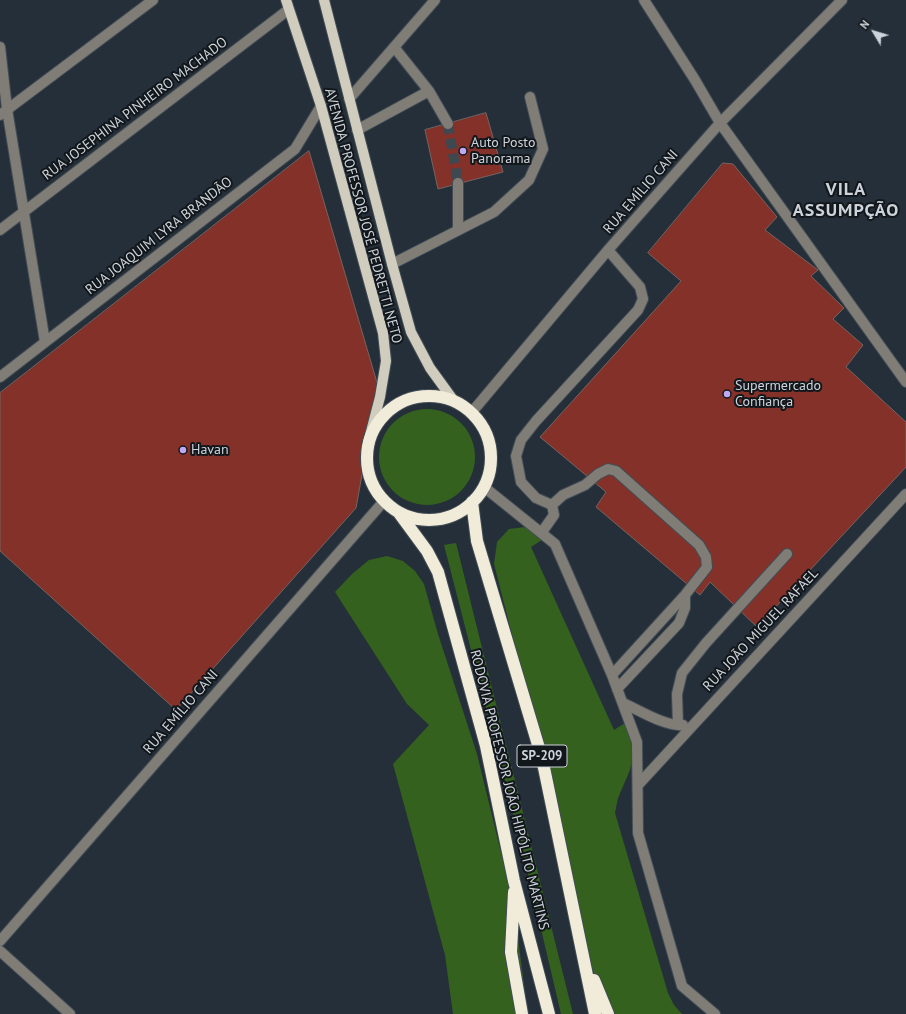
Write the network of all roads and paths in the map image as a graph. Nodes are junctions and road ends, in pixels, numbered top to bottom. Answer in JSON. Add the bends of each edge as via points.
{"nodes":[{"id":1,"x":153,"y":0,"type":"edge"},
{"id":2,"x":286,"y":0,"type":"edge"},
{"id":3,"x":324,"y":0,"type":"edge"},
{"id":4,"x":435,"y":0,"type":"edge"},
{"id":5,"x":644,"y":0,"type":"edge"},
{"id":6,"x":842,"y":0,"type":"edge"},
{"id":7,"x":288,"y":10,"type":"junction"},
{"id":8,"x":0,"y":47,"type":"edge"},
{"id":9,"x":394,"y":47,"type":"junction"},
{"id":10,"x":429,"y":92,"type":"junction"},
{"id":11,"x":530,"y":97,"type":"dead end"},
{"id":12,"x":349,"y":99,"type":"junction"},
{"id":13,"x":321,"y":106,"type":"junction"},
{"id":14,"x":3,"y":112,"type":"edge"},
{"id":15,"x":720,"y":123,"type":"junction"},
{"id":16,"x":448,"y":124,"type":"tunnel mouth"},
{"id":17,"x":357,"y":130,"type":"junction"},
{"id":18,"x":458,"y":183,"type":"tunnel mouth"},
{"id":19,"x":23,"y":212,"type":"junction"},
{"id":20,"x":458,"y":229,"type":"junction"},
{"id":21,"x":0,"y":230,"type":"edge"},
{"id":22,"x":608,"y":250,"type":"junction"},
{"id":23,"x":392,"y":264,"type":"junction"},
{"id":24,"x":46,"y":342,"type":"junction"},
{"id":25,"x":0,"y":377,"type":"edge"},
{"id":26,"x":906,"y":382,"type":"edge"},
{"id":27,"x":454,"y":401,"type":"junction"},
{"id":28,"x":472,"y":412,"type":"junction"},
{"id":29,"x":368,"y":443,"type":"junction"},
{"id":30,"x":484,"y":487,"type":"junction"},
{"id":31,"x":906,"y":494,"type":"edge"},
{"id":32,"x":384,"y":501,"type":"junction"},
{"id":33,"x":472,"y":502,"type":"junction"},
{"id":34,"x":552,"y":505,"type":"junction"},
{"id":35,"x":399,"y":513,"type":"junction"},
{"id":36,"x":542,"y":532,"type":"junction"},
{"id":37,"x":787,"y":554,"type":"dead end"},
{"id":38,"x":685,"y":595,"type":"junction"},
{"id":39,"x":612,"y":675,"type":"junction"},
{"id":40,"x":617,"y":689,"type":"junction"},
{"id":41,"x":623,"y":703,"type":"junction"},
{"id":42,"x":695,"y":723,"type":"junction"},
{"id":43,"x":678,"y":725,"type":"junction"},
{"id":44,"x":638,"y":785,"type":"junction"},
{"id":45,"x":514,"y":881,"type":"junction"},
{"id":46,"x":0,"y":941,"type":"edge"},
{"id":47,"x":0,"y":951,"type":"edge"},
{"id":48,"x":582,"y":953,"type":"junction"},
{"id":49,"x":70,"y":1014,"type":"edge"},
{"id":50,"x":522,"y":1014,"type":"edge"},
{"id":51,"x":549,"y":1014,"type":"edge"},
{"id":52,"x":596,"y":1014,"type":"edge"},
{"id":53,"x":608,"y":1014,"type":"edge"},
{"id":54,"x":715,"y":1014,"type":"edge"}],
"edges":[{"from":1,"to":14,"type":"street"},
{"from":2,"to":7,"type":"main road","name":"AVENIDA PROFESSOR JOSÉ PEDRETTI NETO"},
{"from":3,"to":12,"type":"main road","name":"AVENIDA PROFESSOR JOSÉ PEDRETTI NETO"},
{"from":4,"to":9,"type":"street"},
{"from":5,"to":15,"type":"street"},
{"from":6,"to":15,"type":"street","name":"RUA EMÍLIO CANI"},
{"from":7,"to":13,"type":"main road","name":"AVENIDA PROFESSOR JOSÉ PEDRETTI NETO"},
{"from":7,"to":19,"type":"street","name":"RUA JOSEPHINA PINHEIRO MACHADO"},
{"from":8,"to":14,"type":"street"},
{"from":9,"to":10,"type":"street"},
{"from":9,"to":12,"type":"street"},
{"from":10,"to":16,"type":"street"},
{"from":10,"to":17,"type":"street"},
{"from":11,"to":20,"type":"street","via":[[543,149],[529,180],[494,212]]},
{"from":12,"to":17,"type":"main road","name":"AVENIDA PROFESSOR JOSÉ PEDRETTI NETO"},
{"from":13,"to":24,"type":"street","name":"RUA JOAQUIM LYRA BRANDÃO","via":[[295,149]]},
{"from":13,"to":29,"type":"main road","name":"AVENIDA PROFESSOR JOSÉ PEDRETTI NETO","via":[[383,333],[386,361]]},
{"from":14,"to":19,"type":"street"},
{"from":15,"to":22,"type":"street","name":"RUA EMÍLIO CANI"},
{"from":15,"to":26,"type":"street"},
{"from":17,"to":23,"type":"main road","name":"AVENIDA PROFESSOR JOSÉ PEDRETTI NETO"},
{"from":18,"to":20,"type":"street"},
{"from":19,"to":21,"type":"street","name":"RUA JOSEPHINA PINHEIRO MACHADO"},
{"from":19,"to":24,"type":"street"},
{"from":20,"to":23,"type":"street"},
{"from":22,"to":28,"type":"street","name":"RUA EMÍLIO CANI"},
{"from":22,"to":34,"type":"street","via":[[640,287],[643,299],[638,310],[536,421],[521,440],[516,456],[521,482],[536,498]]},
{"from":23,"to":27,"type":"main road","name":"AVENIDA PROFESSOR JOSÉ PEDRETTI NETO","via":[[411,332],[430,368]]},
{"from":24,"to":25,"type":"street","name":"RUA JOAQUIM LYRA BRANDÃO"},
{"from":27,"to":28,"type":"highway"},
{"from":27,"to":29,"type":"highway","via":[[433,396],[412,398],[397,403],[377,423]]},
{"from":28,"to":30,"type":"highway","via":[[485,430],[491,448],[490,468]]},
{"from":29,"to":32,"type":"highway","via":[[367,464],[372,485]]},
{"from":30,"to":33,"type":"highway"},
{"from":30,"to":36,"type":"street"},
{"from":31,"to":42,"type":"street","name":"RUA JOÃO MIGUEL RAFAEL"},
{"from":32,"to":35,"type":"highway"},
{"from":32,"to":46,"type":"street","name":"RUA EMÍLIO CANI"},
{"from":33,"to":35,"type":"highway","via":[[456,514],[438,520],[418,519]]},
{"from":33,"to":48,"type":"highway","number":"SP-209","via":[[477,541],[542,758]]},
{"from":34,"to":36,"type":"street","via":[[554,515]]},
{"from":34,"to":38,"type":"street","via":[[563,495],[585,485],[598,474],[608,469],[616,471],[699,545],[706,557],[707,567]]},
{"from":35,"to":45,"type":"highway","name":"RODOVIA PROFESSOR JOÃO HIPÓLITO MARTINS","via":[[427,551],[438,572],[486,746]]},
{"from":36,"to":39,"type":"street","via":[[555,544]]},
{"from":37,"to":43,"type":"street","via":[[682,673],[677,694]]},
{"from":38,"to":39,"type":"street"},
{"from":38,"to":40,"type":"street","via":[[685,608],[679,623]]},
{"from":39,"to":40,"type":"street"},
{"from":40,"to":41,"type":"street"},
{"from":41,"to":43,"type":"street","via":[[664,722]]},
{"from":41,"to":44,"type":"street","via":[[637,742]]},
{"from":42,"to":43,"type":"street"},
{"from":42,"to":44,"type":"street","name":"RUA JOÃO MIGUEL RAFAEL"},
{"from":44,"to":54,"type":"street","via":[[638,833],[682,986]]},
{"from":45,"to":50,"type":"highway","via":[[511,952]]},
{"from":45,"to":51,"type":"highway","name":"RODOVIA PROFESSOR JOÃO HIPÓLITO MARTINS"},
{"from":47,"to":49,"type":"street"},
{"from":48,"to":52,"type":"highway","number":"SP-209"},
{"from":48,"to":53,"type":"highway"}]}
